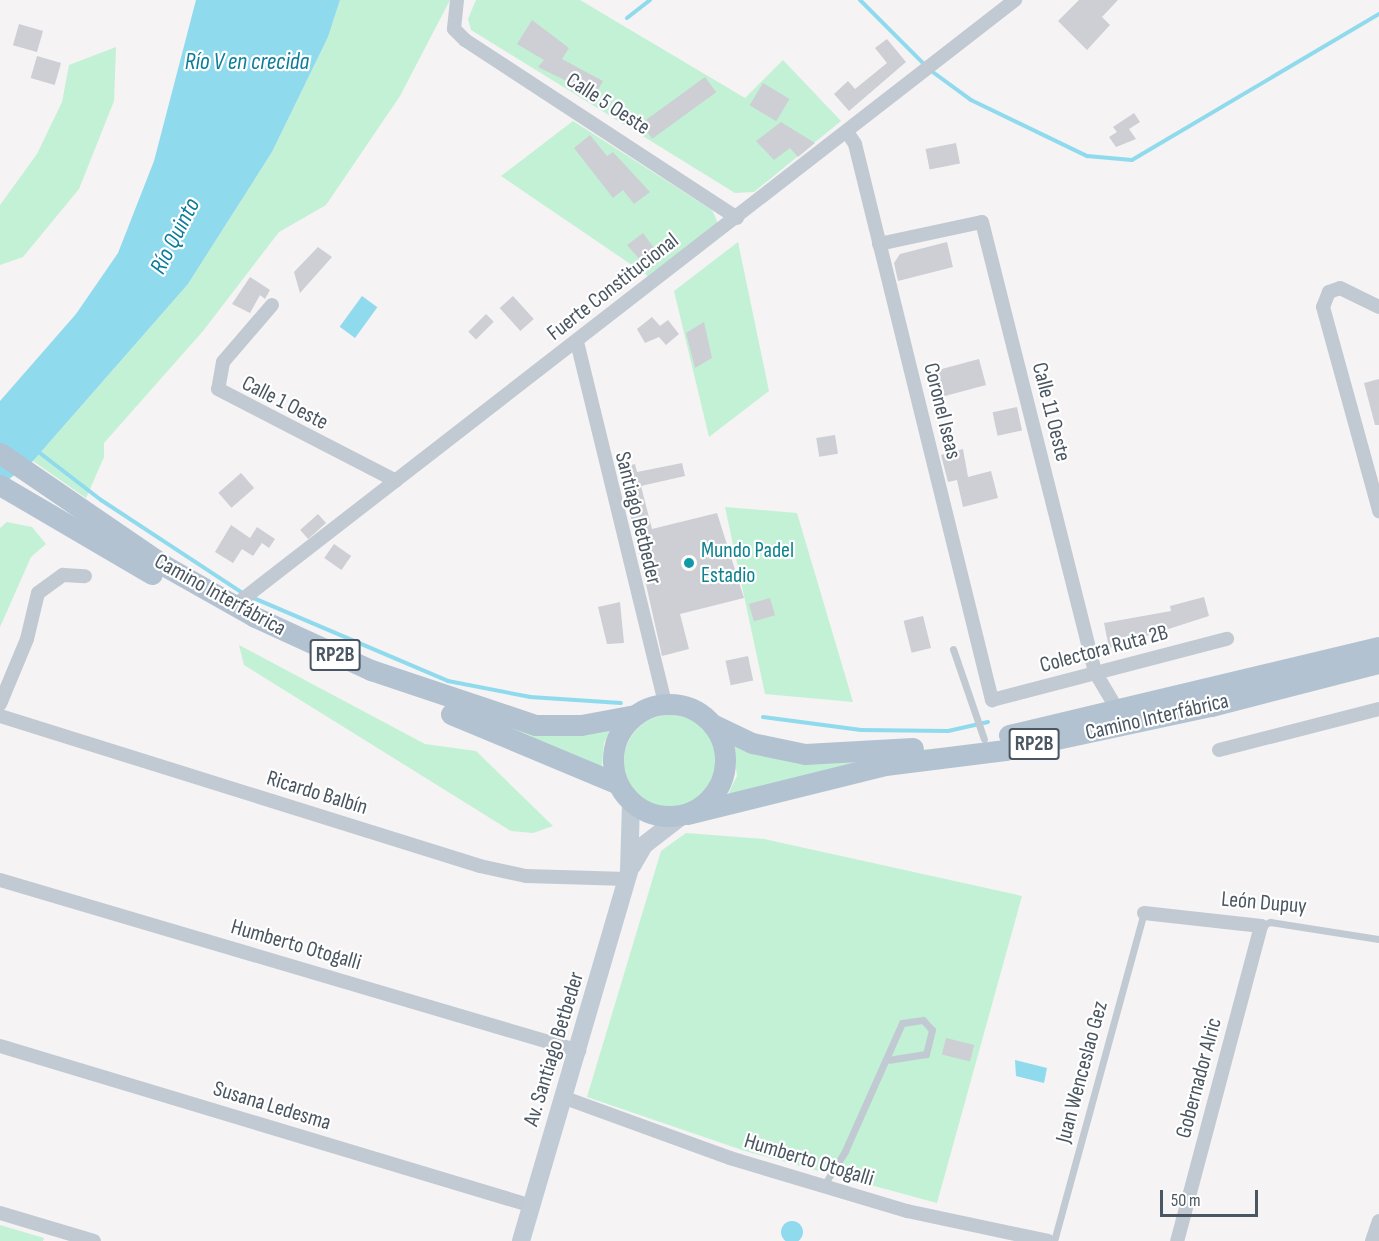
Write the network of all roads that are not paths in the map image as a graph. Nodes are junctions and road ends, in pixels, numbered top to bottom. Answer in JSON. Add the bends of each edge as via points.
{"nodes":[{"id":1,"x":457,"y":0,"type":"edge"},
{"id":2,"x":1015,"y":0,"type":"edge"},
{"id":3,"x":847,"y":132,"type":"junction"},
{"id":4,"x":737,"y":218,"type":"junction"},
{"id":5,"x":879,"y":244,"type":"junction"},
{"id":6,"x":272,"y":305,"type":"dead end"},
{"id":7,"x":1379,"y":307,"type":"edge"},
{"id":8,"x":577,"y":342,"type":"junction"},
{"id":9,"x":0,"y":453,"type":"edge"},
{"id":10,"x":396,"y":481,"type":"junction"},
{"id":11,"x":0,"y":485,"type":"edge"},
{"id":12,"x":62,"y":508,"type":"junction"},
{"id":13,"x":1379,"y":511,"type":"edge"},
{"id":14,"x":85,"y":576,"type":"dead end"},
{"id":15,"x":234,"y":606,"type":"junction"},
{"id":16,"x":1227,"y":639,"type":"dead end"},
{"id":17,"x":1379,"y":647,"type":"edge"},
{"id":18,"x":953,"y":649,"type":"dead end"},
{"id":19,"x":1379,"y":663,"type":"edge"},
{"id":20,"x":1095,"y":672,"type":"junction"},
{"id":21,"x":992,"y":700,"type":"joint"},
{"id":22,"x":0,"y":704,"type":"edge"},
{"id":23,"x":665,"y":704,"type":"junction"},
{"id":24,"x":1117,"y":709,"type":"junction"},
{"id":25,"x":1379,"y":710,"type":"edge"},
{"id":26,"x":635,"y":715,"type":"junction"},
{"id":27,"x":0,"y":716,"type":"edge"},
{"id":28,"x":712,"y":724,"type":"junction"},
{"id":29,"x":984,"y":740,"type":"junction"},
{"id":30,"x":1219,"y":750,"type":"dead end"},
{"id":31,"x":618,"y":784,"type":"junction"},
{"id":32,"x":631,"y":802,"type":"junction"},
{"id":33,"x":685,"y":814,"type":"junction"},
{"id":34,"x":628,"y":875,"type":"junction"},
{"id":35,"x":0,"y":880,"type":"edge"},
{"id":36,"x":1144,"y":913,"type":"joint"},
{"id":37,"x":1261,"y":927,"type":"junction"},
{"id":38,"x":1379,"y":939,"type":"edge"},
{"id":39,"x":0,"y":1046,"type":"edge"},
{"id":40,"x":579,"y":1051,"type":"junction"},
{"id":41,"x":889,"y":1060,"type":"junction"},
{"id":42,"x":565,"y":1098,"type":"junction"},
{"id":43,"x":824,"y":1185,"type":"junction"},
{"id":44,"x":532,"y":1206,"type":"junction"},
{"id":45,"x":0,"y":1213,"type":"edge"},
{"id":46,"x":1379,"y":1221,"type":"edge"},
{"id":47,"x":94,"y":1241,"type":"edge"},
{"id":48,"x":521,"y":1241,"type":"edge"},
{"id":49,"x":1048,"y":1241,"type":"edge"},
{"id":50,"x":1054,"y":1241,"type":"edge"},
{"id":51,"x":1177,"y":1241,"type":"edge"},
{"id":52,"x":1372,"y":1241,"type":"edge"}],
"edges":[{"from":1,"to":4,"type":"street","name":"Calle 5 Oeste","via":[[454,29]]},
{"from":2,"to":3,"type":"street","name":"Fuerte Constitucional"},
{"from":3,"to":4,"type":"street","name":"Fuerte Constitucional"},
{"from":3,"to":5,"type":"street","name":"Coronel Iseas","via":[[855,144]]},
{"from":4,"to":8,"type":"street","name":"Fuerte Constitucional"},
{"from":5,"to":20,"type":"street","name":"Calle 11 Oeste","via":[[982,222]]},
{"from":5,"to":21,"type":"street","name":"Coronel Iseas"},
{"from":6,"to":10,"type":"street","name":"Calle 1 Oeste","via":[[223,362],[218,389]]},
{"from":7,"to":13,"type":"street","via":[[1340,288],[1329,292],[1323,307]]},
{"from":8,"to":10,"type":"street","name":"Fuerte Constitucional"},
{"from":8,"to":23,"type":"street","name":"Santiago Betbeder"},
{"from":9,"to":12,"type":"main road","name":"Camino Interfábrica","number":"RP2B"},
{"from":10,"to":15,"type":"street","name":"Fuerte Constitucional"},
{"from":11,"to":12,"type":"main road","name":"Camino Interfábrica","number":"RP2B"},
{"from":12,"to":15,"type":"main road","name":"Camino Interfábrica","number":"RP2B"},
{"from":12,"to":31,"type":"main road","name":"Camino Interfábrica","number":"RP2B","via":[[318,663]]},
{"from":14,"to":22,"type":"street","via":[[63,575],[38,593],[27,639]]},
{"from":15,"to":26,"type":"main road","name":"Camino Interfábrica","number":"RP2B","via":[[371,670],[535,724],[581,725]]},
{"from":16,"to":20,"type":"street","name":"Colectora Ruta 2B"},
{"from":17,"to":24,"type":"main road","name":"Camino Interfábrica","number":"RP2B"},
{"from":18,"to":29,"type":"lane"},
{"from":19,"to":33,"type":"main road","name":"Camino Interfábrica","number":"RP2B","via":[[1179,713],[1005,750],[885,765]]},
{"from":20,"to":21,"type":"street","name":"Colectora Ruta 2B"},
{"from":20,"to":24,"type":"street","name":"Calle 11 Oeste"},
{"from":23,"to":26,"type":"main road","name":"Camino Interfábrica","number":"RP2B"},
{"from":23,"to":28,"type":"main road","name":"Camino Interfábrica","number":"RP2B","via":[[699,712]]},
{"from":24,"to":29,"type":"main road","name":"Camino Interfábrica","number":"RP2B"},
{"from":25,"to":30,"type":"street"},
{"from":26,"to":31,"type":"main road","name":"Camino Interfábrica","number":"RP2B","via":[[614,747]]},
{"from":27,"to":34,"type":"street","name":"Ricardo Balbín","via":[[480,866],[526,876]]},
{"from":28,"to":29,"type":"main road","name":"Camino Interfábrica","number":"RP2B","via":[[752,744],[804,754]]},
{"from":28,"to":33,"type":"main road","via":[[725,756],[724,772],[707,802]]},
{"from":31,"to":32,"type":"main road","name":"Camino Interfábrica","number":"RP2B"},
{"from":32,"to":33,"type":"main road","name":"Camino Interfábrica","number":"RP2B","via":[[661,816]]},
{"from":32,"to":34,"type":"main road"},
{"from":33,"to":34,"type":"main road","via":[[644,844]]},
{"from":34,"to":40,"type":"main road","name":"Av. Santiago Betbeder"},
{"from":35,"to":40,"type":"street","name":"Humberto Otogalli"},
{"from":36,"to":37,"type":"street","name":"León Dupuy"},
{"from":36,"to":50,"type":"lane","name":"Juan Wenceslao Gez"},
{"from":37,"to":38,"type":"lane","name":"León Dupuy","via":[[1270,922]]},
{"from":37,"to":51,"type":"street","name":"Gobernador Alric"},
{"from":39,"to":44,"type":"street","name":"Susana Ledesma"},
{"from":40,"to":42,"type":"main road","name":"Av. Santiago Betbeder"},
{"from":41,"to":41,"type":"lane","via":[[902,1023],[923,1020],[932,1030],[927,1054]]},
{"from":41,"to":43,"type":"lane"},
{"from":42,"to":43,"type":"street","name":"Humberto Otogalli","via":[[730,1158]]},
{"from":42,"to":44,"type":"main road","name":"Av. Santiago Betbeder"},
{"from":43,"to":49,"type":"street","name":"Humberto Otogalli","via":[[907,1211]]},
{"from":44,"to":48,"type":"main road","name":"Av. Santiago Betbeder"},
{"from":45,"to":47,"type":"street"},
{"from":46,"to":52,"type":"street"}]}
